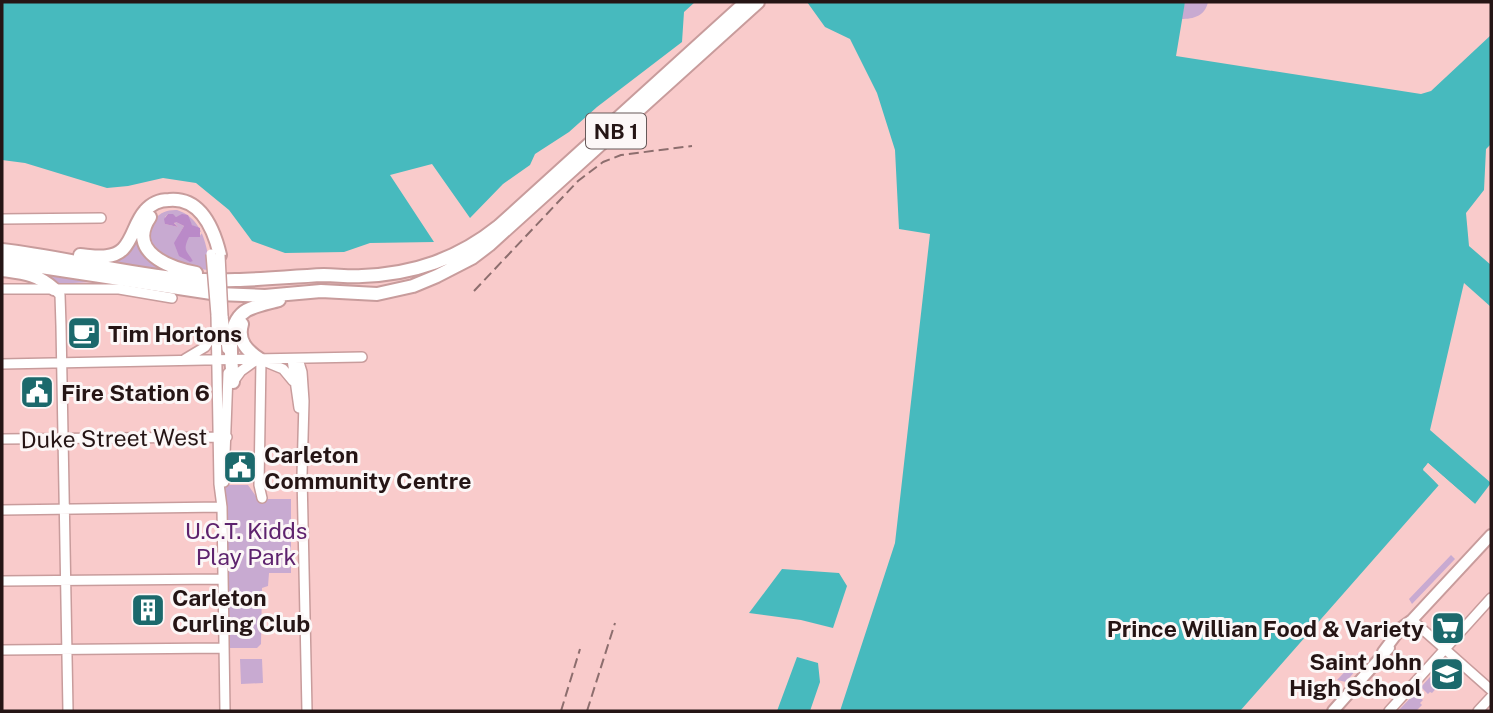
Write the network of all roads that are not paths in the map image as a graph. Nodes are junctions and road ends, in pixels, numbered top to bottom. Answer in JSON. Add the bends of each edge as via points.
{"nodes":[{"id":1,"x":746,"y":2,"type":"edge"},
{"id":2,"x":758,"y":2,"type":"edge"},
{"id":3,"x":102,"y":218,"type":"dead end"},
{"id":4,"x":2,"y":219,"type":"edge"},
{"id":5,"x":470,"y":253,"type":"junction"},
{"id":6,"x":4,"y":254,"type":"edge"},
{"id":7,"x":216,"y":255,"type":"junction"},
{"id":8,"x":2,"y":270,"type":"edge"},
{"id":9,"x":437,"y":276,"type":"junction"},
{"id":10,"x":231,"y":280,"type":"junction"},
{"id":11,"x":2,"y":289,"type":"edge"},
{"id":12,"x":54,"y":289,"type":"junction"},
{"id":13,"x":190,"y":290,"type":"junction"},
{"id":14,"x":359,"y":294,"type":"junction"},
{"id":15,"x":172,"y":298,"type":"dead end"},
{"id":16,"x":258,"y":307,"type":"junction"},
{"id":17,"x":219,"y":315,"type":"junction"},
{"id":18,"x":216,"y":327,"type":"junction"},
{"id":19,"x":362,"y":357,"type":"dead end"},
{"id":20,"x":295,"y":359,"type":"junction"},
{"id":21,"x":181,"y":360,"type":"junction"},
{"id":22,"x":258,"y":360,"type":"junction"},
{"id":23,"x":226,"y":361,"type":"junction"},
{"id":24,"x":62,"y":363,"type":"junction"},
{"id":25,"x":2,"y":364,"type":"edge"},
{"id":26,"x":233,"y":383,"type":"junction"},
{"id":27,"x":297,"y":390,"type":"junction"},
{"id":28,"x":302,"y":424,"type":"junction"},
{"id":29,"x":227,"y":426,"type":"junction"},
{"id":30,"x":222,"y":437,"type":"junction"},
{"id":31,"x":2,"y":439,"type":"edge"},
{"id":32,"x":62,"y":439,"type":"junction"},
{"id":33,"x":262,"y":498,"type":"dead end"},
{"id":34,"x":222,"y":504,"type":"junction"},
{"id":35,"x":64,"y":509,"type":"junction"},
{"id":36,"x":2,"y":510,"type":"edge"},
{"id":37,"x":1491,"y":535,"type":"edge"},
{"id":38,"x":223,"y":579,"type":"junction"},
{"id":39,"x":65,"y":580,"type":"junction"},
{"id":40,"x":2,"y":581,"type":"edge"},
{"id":41,"x":1491,"y":598,"type":"edge"},
{"id":42,"x":1412,"y":620,"type":"junction"},
{"id":43,"x":224,"y":648,"type":"junction"},
{"id":44,"x":1444,"y":649,"type":"junction"},
{"id":45,"x":2,"y":650,"type":"edge"},
{"id":46,"x":66,"y":650,"type":"junction"},
{"id":47,"x":1491,"y":690,"type":"edge"},
{"id":48,"x":1491,"y":697,"type":"edge"},
{"id":49,"x":68,"y":711,"type":"edge"},
{"id":50,"x":225,"y":711,"type":"edge"},
{"id":51,"x":307,"y":711,"type":"edge"},
{"id":52,"x":1333,"y":711,"type":"edge"},
{"id":53,"x":1389,"y":711,"type":"edge"},
{"id":54,"x":1478,"y":711,"type":"edge"}],
"edges":[{"from":1,"to":5,"type":"highway","number":"NB 1"},
{"from":2,"to":5,"type":"highway","number":"NB 1","via":[[520,218]]},
{"from":3,"to":4,"type":"street"},
{"from":5,"to":9,"type":"highway","number":"NB 1"},
{"from":5,"to":10,"type":"highway","number":"NB 1","via":[[389,275]]},
{"from":6,"to":7,"type":"highway","via":[[111,256],[123,249],[144,212],[174,199],[191,205],[206,218],[215,237]]},
{"from":6,"to":10,"type":"highway","number":"NB 1"},
{"from":6,"to":13,"type":"highway","number":"NB 1"},
{"from":7,"to":10,"type":"highway","via":[[203,226],[187,210],[164,207],[151,215],[143,229],[146,246],[157,259]]},
{"from":7,"to":17,"type":"street","bridge":true},
{"from":8,"to":12,"type":"highway","via":[[33,275]]},
{"from":9,"to":13,"type":"highway","number":"NB 1","via":[[381,287]]},
{"from":9,"to":14,"type":"highway","number":"NB 1","via":[[395,291]]},
{"from":11,"to":12,"type":"street"},
{"from":12,"to":15,"type":"street","via":[[119,289]]},
{"from":12,"to":24,"type":"street","via":[[60,295]]},
{"from":13,"to":14,"type":"highway","number":"NB 1","via":[[247,296],[321,291]]},
{"from":14,"to":16,"type":"highway","via":[[298,296]]},
{"from":16,"to":22,"type":"highway","via":[[242,323],[240,335]]},
{"from":16,"to":23,"type":"highway","via":[[235,322]]},
{"from":17,"to":18,"type":"street"},
{"from":17,"to":23,"type":"street"},
{"from":18,"to":21,"type":"street","via":[[205,347]]},
{"from":18,"to":23,"type":"street"},
{"from":19,"to":20,"type":"street"},
{"from":20,"to":22,"type":"street"},
{"from":20,"to":27,"type":"street"},
{"from":20,"to":28,"type":"street","via":[[303,377]]},
{"from":21,"to":23,"type":"street"},
{"from":21,"to":24,"type":"street"},
{"from":22,"to":23,"type":"street"},
{"from":22,"to":26,"type":"street"},
{"from":22,"to":27,"type":"street","via":[[282,369]]},
{"from":22,"to":33,"type":"street"},
{"from":23,"to":26,"type":"highway"},
{"from":23,"to":29,"type":"street"},
{"from":23,"to":30,"type":"street"},
{"from":24,"to":25,"type":"street"},
{"from":24,"to":32,"type":"street"},
{"from":26,"to":29,"type":"street"},
{"from":27,"to":28,"type":"street"},
{"from":28,"to":51,"type":"street"},
{"from":29,"to":30,"type":"street"},
{"from":30,"to":32,"type":"street","name":"Duke Street West"},
{"from":30,"to":34,"type":"street"},
{"from":31,"to":32,"type":"street","name":"Duke Street West"},
{"from":32,"to":35,"type":"street"},
{"from":34,"to":35,"type":"street"},
{"from":34,"to":38,"type":"street"},
{"from":35,"to":36,"type":"street"},
{"from":35,"to":39,"type":"street"},
{"from":37,"to":42,"type":"main road"},
{"from":38,"to":39,"type":"street"},
{"from":38,"to":43,"type":"street"},
{"from":39,"to":40,"type":"street"},
{"from":39,"to":46,"type":"street"},
{"from":41,"to":44,"type":"street"},
{"from":42,"to":44,"type":"street"},
{"from":42,"to":52,"type":"main road"},
{"from":43,"to":46,"type":"street"},
{"from":43,"to":50,"type":"street"},
{"from":44,"to":47,"type":"street"},
{"from":44,"to":53,"type":"street"},
{"from":45,"to":46,"type":"street"},
{"from":46,"to":49,"type":"street"},
{"from":48,"to":54,"type":"street"}]}
